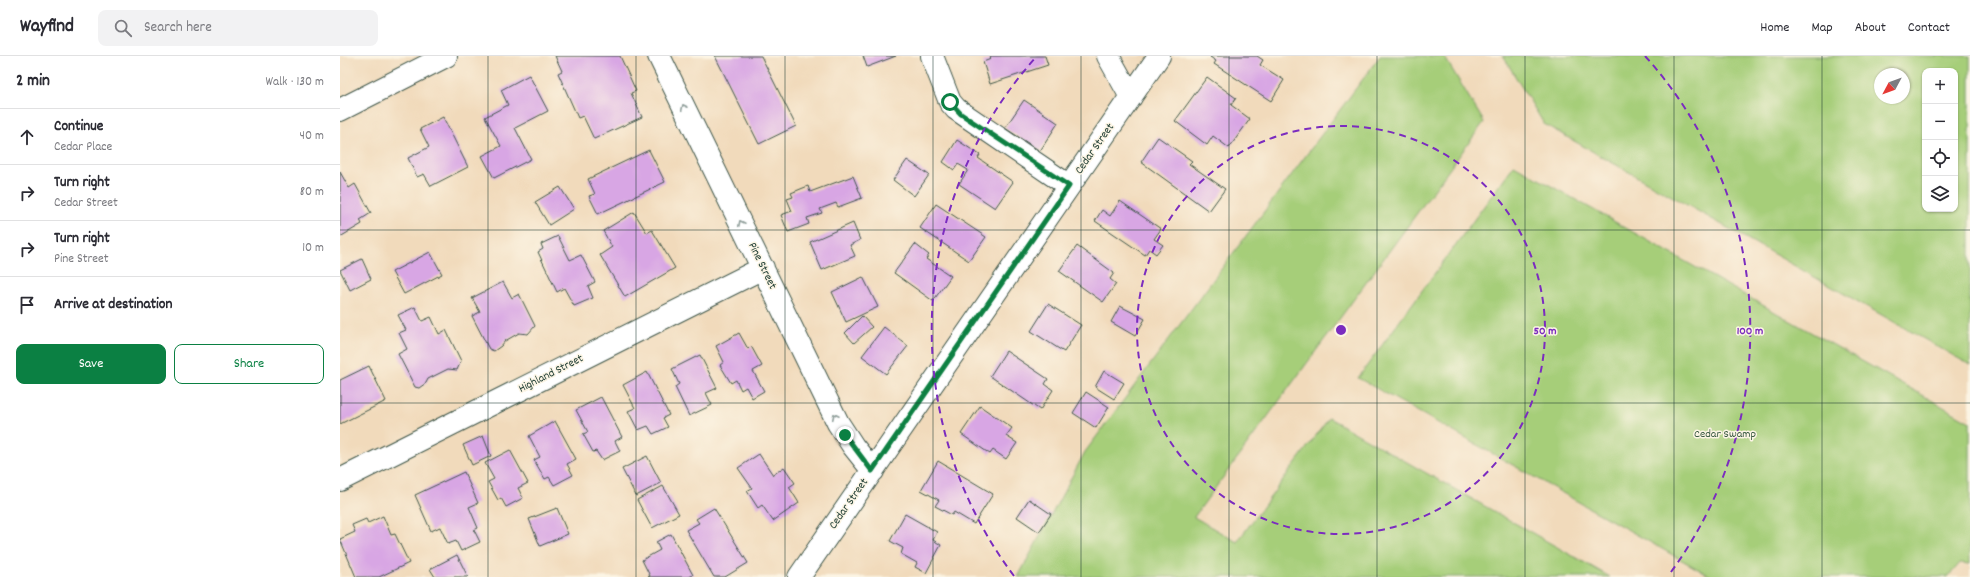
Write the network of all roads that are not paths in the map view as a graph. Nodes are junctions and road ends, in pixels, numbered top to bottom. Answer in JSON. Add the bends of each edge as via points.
{"nodes":[{"id":1,"x":446,"y":56,"type":"edge"},
{"id":2,"x":659,"y":56,"type":"edge"},
{"id":3,"x":932,"y":56,"type":"edge"},
{"id":4,"x":1108,"y":56,"type":"edge"},
{"id":5,"x":1159,"y":56,"type":"edge"},
{"id":6,"x":1131,"y":97,"type":"junction"},
{"id":7,"x":340,"y":110,"type":"edge"},
{"id":8,"x":1069,"y":186,"type":"junction"},
{"id":9,"x":763,"y":268,"type":"junction"},
{"id":10,"x":872,"y":471,"type":"junction"},
{"id":11,"x":340,"y":480,"type":"edge"},
{"id":12,"x":799,"y":577,"type":"edge"}],
"edges":[{"from":1,"to":7,"type":"street"},
{"from":9,"to":2,"type":"street","name":"Pine Street","one_way":true},
{"from":3,"to":8,"type":"street","via":[[950,102],[956,109]]},
{"from":4,"to":6,"type":"street"},
{"from":5,"to":6,"type":"street","name":"Cedar Street"},
{"from":6,"to":8,"type":"street","name":"Cedar Street"},
{"from":8,"to":10,"type":"street","name":"Cedar Street"},
{"from":10,"to":9,"type":"street","name":"Pine Street","one_way":true,"via":[[838,423]]},
{"from":9,"to":11,"type":"street","name":"Highland Street"},
{"from":10,"to":12,"type":"street","name":"Cedar Street"}]}
